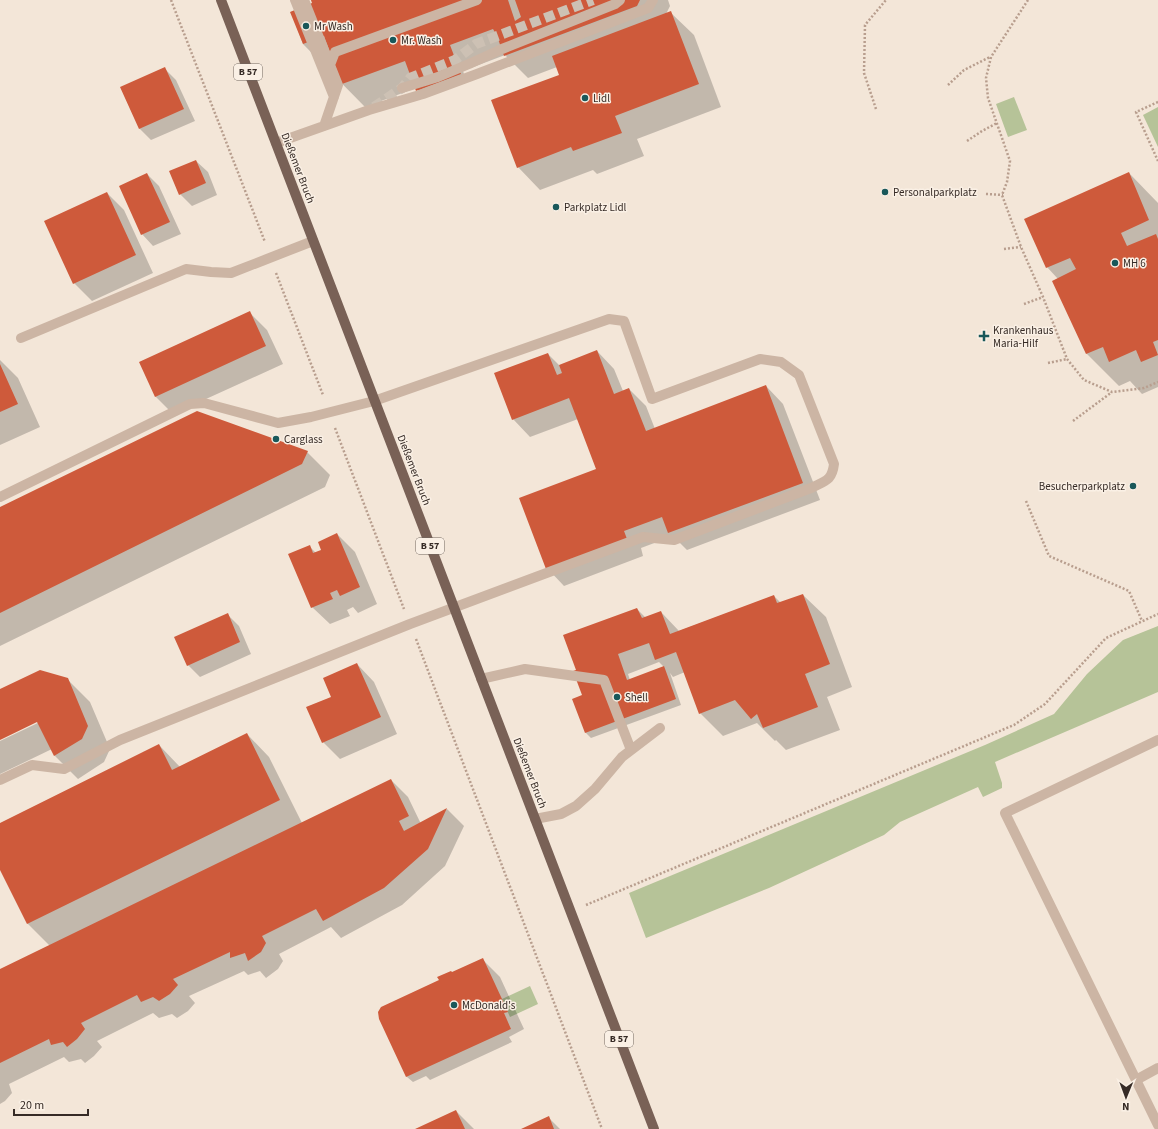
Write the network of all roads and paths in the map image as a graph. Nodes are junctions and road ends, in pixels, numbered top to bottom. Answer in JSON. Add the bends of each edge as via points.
{"nodes":[{"id":1,"x":171,"y":0,"type":"edge"},
{"id":2,"x":220,"y":0,"type":"edge"},
{"id":3,"x":295,"y":0,"type":"edge"},
{"id":4,"x":304,"y":0,"type":"edge"},
{"id":5,"x":477,"y":0,"type":"edge"},
{"id":6,"x":620,"y":0,"type":"edge"},
{"id":7,"x":653,"y":0,"type":"edge"},
{"id":8,"x":886,"y":0,"type":"edge"},
{"id":9,"x":1028,"y":0,"type":"edge"},
{"id":10,"x":991,"y":56,"type":"junction"},
{"id":11,"x":330,"y":65,"type":"junction"},
{"id":12,"x":948,"y":85,"type":"dead end"},
{"id":13,"x":402,"y":88,"type":"dead end"},
{"id":14,"x":334,"y":97,"type":"junction"},
{"id":15,"x":1158,"y":102,"type":"edge"},
{"id":16,"x":876,"y":109,"type":"dead end"},
{"id":17,"x":997,"y":122,"type":"junction"},
{"id":18,"x":324,"y":126,"type":"junction"},
{"id":19,"x":967,"y":141,"type":"dead end"},
{"id":20,"x":276,"y":143,"type":"junction"},
{"id":21,"x":1158,"y":161,"type":"edge"},
{"id":22,"x":986,"y":194,"type":"dead end"},
{"id":23,"x":1002,"y":195,"type":"junction"},
{"id":24,"x":313,"y":241,"type":"junction"},
{"id":25,"x":1021,"y":247,"type":"junction"},
{"id":26,"x":1004,"y":249,"type":"dead end"},
{"id":27,"x":270,"y":257,"type":"junction"},
{"id":28,"x":1043,"y":297,"type":"junction"},
{"id":29,"x":1024,"y":304,"type":"dead end"},
{"id":30,"x":21,"y":338,"type":"dead end"},
{"id":31,"x":1067,"y":359,"type":"junction"},
{"id":32,"x":1048,"y":363,"type":"dead end"},
{"id":33,"x":1158,"y":382,"type":"edge"},
{"id":34,"x":1112,"y":392,"type":"junction"},
{"id":35,"x":374,"y":401,"type":"junction"},
{"id":36,"x":329,"y":413,"type":"junction"},
{"id":37,"x":1074,"y":422,"type":"dead end"},
{"id":38,"x":0,"y":497,"type":"edge"},
{"id":39,"x":1026,"y":501,"type":"dead end"},
{"id":40,"x":454,"y":607,"type":"junction"},
{"id":41,"x":1158,"y":614,"type":"edge"},
{"id":42,"x":1142,"y":621,"type":"junction"},
{"id":43,"x":410,"y":624,"type":"junction"},
{"id":44,"x":481,"y":679,"type":"junction"},
{"id":45,"x":660,"y":728,"type":"dead end"},
{"id":46,"x":1158,"y":740,"type":"edge"},
{"id":47,"x":631,"y":750,"type":"junction"},
{"id":48,"x":0,"y":780,"type":"edge"},
{"id":49,"x":535,"y":819,"type":"junction"},
{"id":50,"x":571,"y":911,"type":"junction"},
{"id":51,"x":1158,"y":1068,"type":"edge"},
{"id":52,"x":1136,"y":1080,"type":"junction"},
{"id":53,"x":1158,"y":1125,"type":"edge"},
{"id":54,"x":602,"y":1129,"type":"edge"},
{"id":55,"x":654,"y":1129,"type":"edge"}],
"edges":[{"from":1,"to":27,"type":"path"},
{"from":2,"to":20,"type":"main road","name":"Dießemer Bruch","number":"B 57"},
{"from":3,"to":14,"type":"lane"},
{"from":4,"to":11,"type":"lane"},
{"from":5,"to":11,"type":"lane","via":[[336,52]]},
{"from":6,"to":13,"type":"lane","via":[[438,77]]},
{"from":7,"to":18,"type":"lane","via":[[648,8],[507,63]]},
{"from":8,"to":16,"type":"path","via":[[865,25],[864,73]]},
{"from":9,"to":10,"type":"path"},
{"from":10,"to":12,"type":"path","via":[[964,70]]},
{"from":10,"to":17,"type":"path","via":[[986,78],[988,98]]},
{"from":11,"to":14,"type":"lane","via":[[338,85]]},
{"from":14,"to":18,"type":"lane"},
{"from":15,"to":21,"type":"path","via":[[1136,112]]},
{"from":17,"to":19,"type":"path"},
{"from":17,"to":23,"type":"path","via":[[1010,161]]},
{"from":18,"to":20,"type":"lane"},
{"from":20,"to":24,"type":"main road","name":"Dießemer Bruch","number":"B 57"},
{"from":22,"to":23,"type":"path"},
{"from":23,"to":25,"type":"path"},
{"from":24,"to":27,"type":"lane"},
{"from":24,"to":35,"type":"main road","name":"Dießemer Bruch","number":"B 57"},
{"from":25,"to":26,"type":"path"},
{"from":25,"to":28,"type":"path"},
{"from":27,"to":30,"type":"lane","via":[[231,273],[186,269]]},
{"from":27,"to":36,"type":"path"},
{"from":28,"to":29,"type":"path"},
{"from":28,"to":31,"type":"path"},
{"from":31,"to":32,"type":"path"},
{"from":31,"to":34,"type":"path","via":[[1084,380]]},
{"from":33,"to":34,"type":"path","via":[[1144,388]]},
{"from":34,"to":37,"type":"path"},
{"from":35,"to":36,"type":"lane"},
{"from":35,"to":40,"type":"main road","name":"Dießemer Bruch","number":"B 57"},
{"from":35,"to":40,"type":"lane","via":[[609,318],[624,321],[652,399],[760,359],[781,362],[799,375],[830,453],[834,464],[833,474],[811,488],[674,540],[643,537]]},
{"from":36,"to":38,"type":"lane","via":[[278,423],[204,403],[190,404]]},
{"from":36,"to":43,"type":"path"},
{"from":39,"to":42,"type":"path","via":[[1049,556],[1129,591]]},
{"from":40,"to":43,"type":"lane"},
{"from":40,"to":44,"type":"main road","name":"Dießemer Bruch","number":"B 57"},
{"from":41,"to":42,"type":"path"},
{"from":42,"to":50,"type":"path","via":[[1106,638],[1045,704],[1014,725]]},
{"from":43,"to":48,"type":"lane","via":[[120,740],[64,769],[32,765]]},
{"from":43,"to":54,"type":"path"},
{"from":44,"to":47,"type":"lane","via":[[525,669],[604,680]]},
{"from":44,"to":49,"type":"main road","name":"Dießemer Bruch","number":"B 57"},
{"from":45,"to":47,"type":"lane"},
{"from":46,"to":52,"type":"lane","via":[[1005,813]]},
{"from":47,"to":49,"type":"lane","via":[[576,806],[560,814]]},
{"from":49,"to":50,"type":"main road","name":"Dießemer Bruch","number":"B 57"},
{"from":50,"to":55,"type":"main road","name":"Dießemer Bruch","number":"B 57"},
{"from":51,"to":52,"type":"lane"},
{"from":52,"to":53,"type":"lane"}]}
